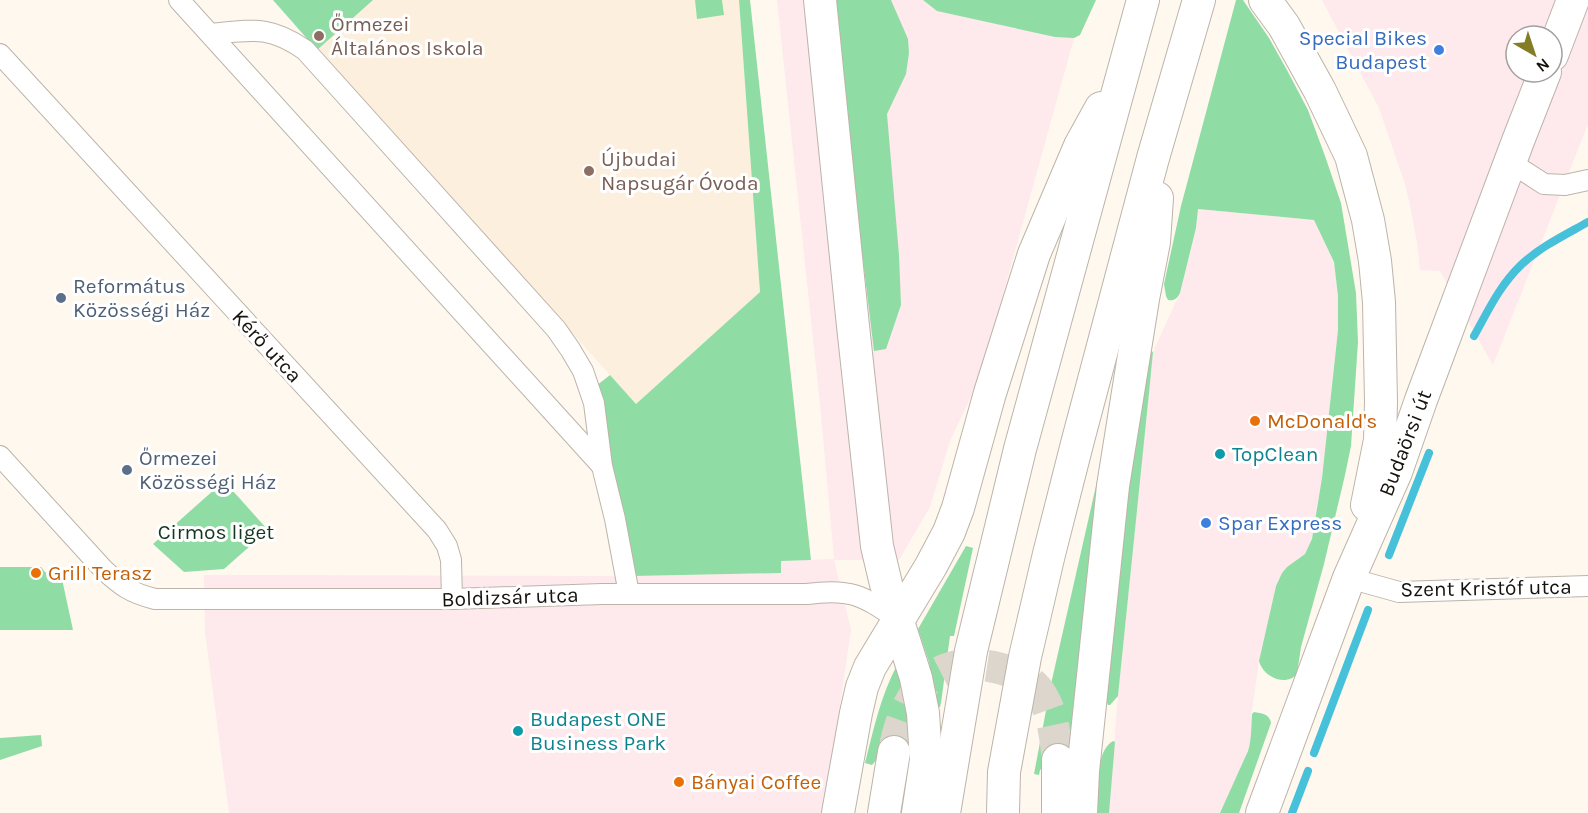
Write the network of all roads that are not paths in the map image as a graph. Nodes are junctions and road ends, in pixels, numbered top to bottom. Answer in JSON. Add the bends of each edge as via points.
{"nodes":[{"id":1,"x":179,"y":0,"type":"edge"},
{"id":2,"x":820,"y":0,"type":"edge"},
{"id":3,"x":1143,"y":0,"type":"edge"},
{"id":4,"x":1199,"y":0,"type":"edge"},
{"id":5,"x":1265,"y":0,"type":"edge"},
{"id":6,"x":1574,"y":0,"type":"edge"},
{"id":7,"x":1564,"y":25,"type":"edge"},
{"id":8,"x":211,"y":34,"type":"junction"},
{"id":9,"x":0,"y":54,"type":"edge"},
{"id":10,"x":1126,"y":63,"type":"junction"},
{"id":11,"x":1540,"y":84,"type":"edge"},
{"id":12,"x":1153,"y":158,"type":"junction"},
{"id":13,"x":1510,"y":162,"type":"junction"},
{"id":14,"x":1588,"y":180,"type":"edge"},
{"id":15,"x":1421,"y":400,"type":"junction"},
{"id":16,"x":1381,"y":402,"type":"junction"},
{"id":17,"x":0,"y":456,"type":"edge"},
{"id":18,"x":602,"y":466,"type":"junction"},
{"id":19,"x":1349,"y":578,"type":"junction"},
{"id":20,"x":1588,"y":586,"type":"edge"},
{"id":21,"x":629,"y":594,"type":"junction"},
{"id":22,"x":452,"y":600,"type":"junction"},
{"id":23,"x":899,"y":620,"type":"junction"},
{"id":24,"x":894,"y":752,"type":"tunnel mouth"},
{"id":25,"x":1058,"y":760,"type":"tunnel mouth"},
{"id":26,"x":1004,"y":772,"type":"junction"},
{"id":27,"x":838,"y":813,"type":"edge"},
{"id":28,"x":884,"y":813,"type":"edge"},
{"id":29,"x":918,"y":813,"type":"edge"},
{"id":30,"x":944,"y":813,"type":"edge"},
{"id":31,"x":996,"y":813,"type":"edge"},
{"id":32,"x":1003,"y":813,"type":"edge"},
{"id":33,"x":1058,"y":813,"type":"edge"},
{"id":34,"x":1081,"y":813,"type":"edge"},
{"id":35,"x":1262,"y":813,"type":"edge"}],
"edges":[{"from":1,"to":8,"type":"street"},
{"from":2,"to":23,"type":"main road","via":[[877,546]]},
{"from":3,"to":10,"type":"main road"},
{"from":4,"to":12,"type":"main road"},
{"from":5,"to":16,"type":"main road","via":[[1315,82],[1351,156],[1375,261]]},
{"from":6,"to":7,"type":"main road"},
{"from":8,"to":18,"type":"street"},
{"from":8,"to":18,"type":"street","via":[[263,31],[305,50],[556,329],[583,371],[594,403]]},
{"from":9,"to":22,"type":"street","name":"Kérő utca","via":[[437,530],[451,560]]},
{"from":10,"to":23,"type":"main road","via":[[1080,146],[1034,254],[958,508],[949,532]]},
{"from":10,"to":30,"type":"main road","via":[[1020,449],[971,651]]},
{"from":11,"to":13,"type":"main road","name":"Budaörsi út"},
{"from":12,"to":26,"type":"main road","via":[[1049,554]]},
{"from":12,"to":34,"type":"main road","via":[[1157,199],[1154,242],[1113,486]]},
{"from":13,"to":14,"type":"street","via":[[1544,184]]},
{"from":13,"to":15,"type":"main road","name":"Budaörsi út"},
{"from":15,"to":16,"type":"main road","via":[[1400,415],[1389,413]]},
{"from":15,"to":19,"type":"main road","name":"Budaörsi út","via":[[1396,472]]},
{"from":16,"to":19,"type":"main road","via":[[1376,466]]},
{"from":17,"to":22,"type":"street","name":"Boldizsár utca","via":[[117,584],[137,594],[155,599]]},
{"from":18,"to":21,"type":"street"},
{"from":19,"to":20,"type":"street","name":"Szent Kristóf utca","via":[[1400,592]]},
{"from":19,"to":35,"type":"main road","name":"Budaörsi út"},
{"from":21,"to":22,"type":"street","name":"Boldizsár utca"},
{"from":21,"to":23,"type":"street","name":"Boldizsár utca","via":[[838,592],[865,598]]},
{"from":23,"to":27,"type":"main road","via":[[862,687]]},
{"from":23,"to":29,"type":"main road","via":[[923,713],[926,759]]},
{"from":24,"to":28,"type":"main road"},
{"from":25,"to":33,"type":"main road"},
{"from":26,"to":31,"type":"main road"},
{"from":26,"to":32,"type":"main road"}]}
